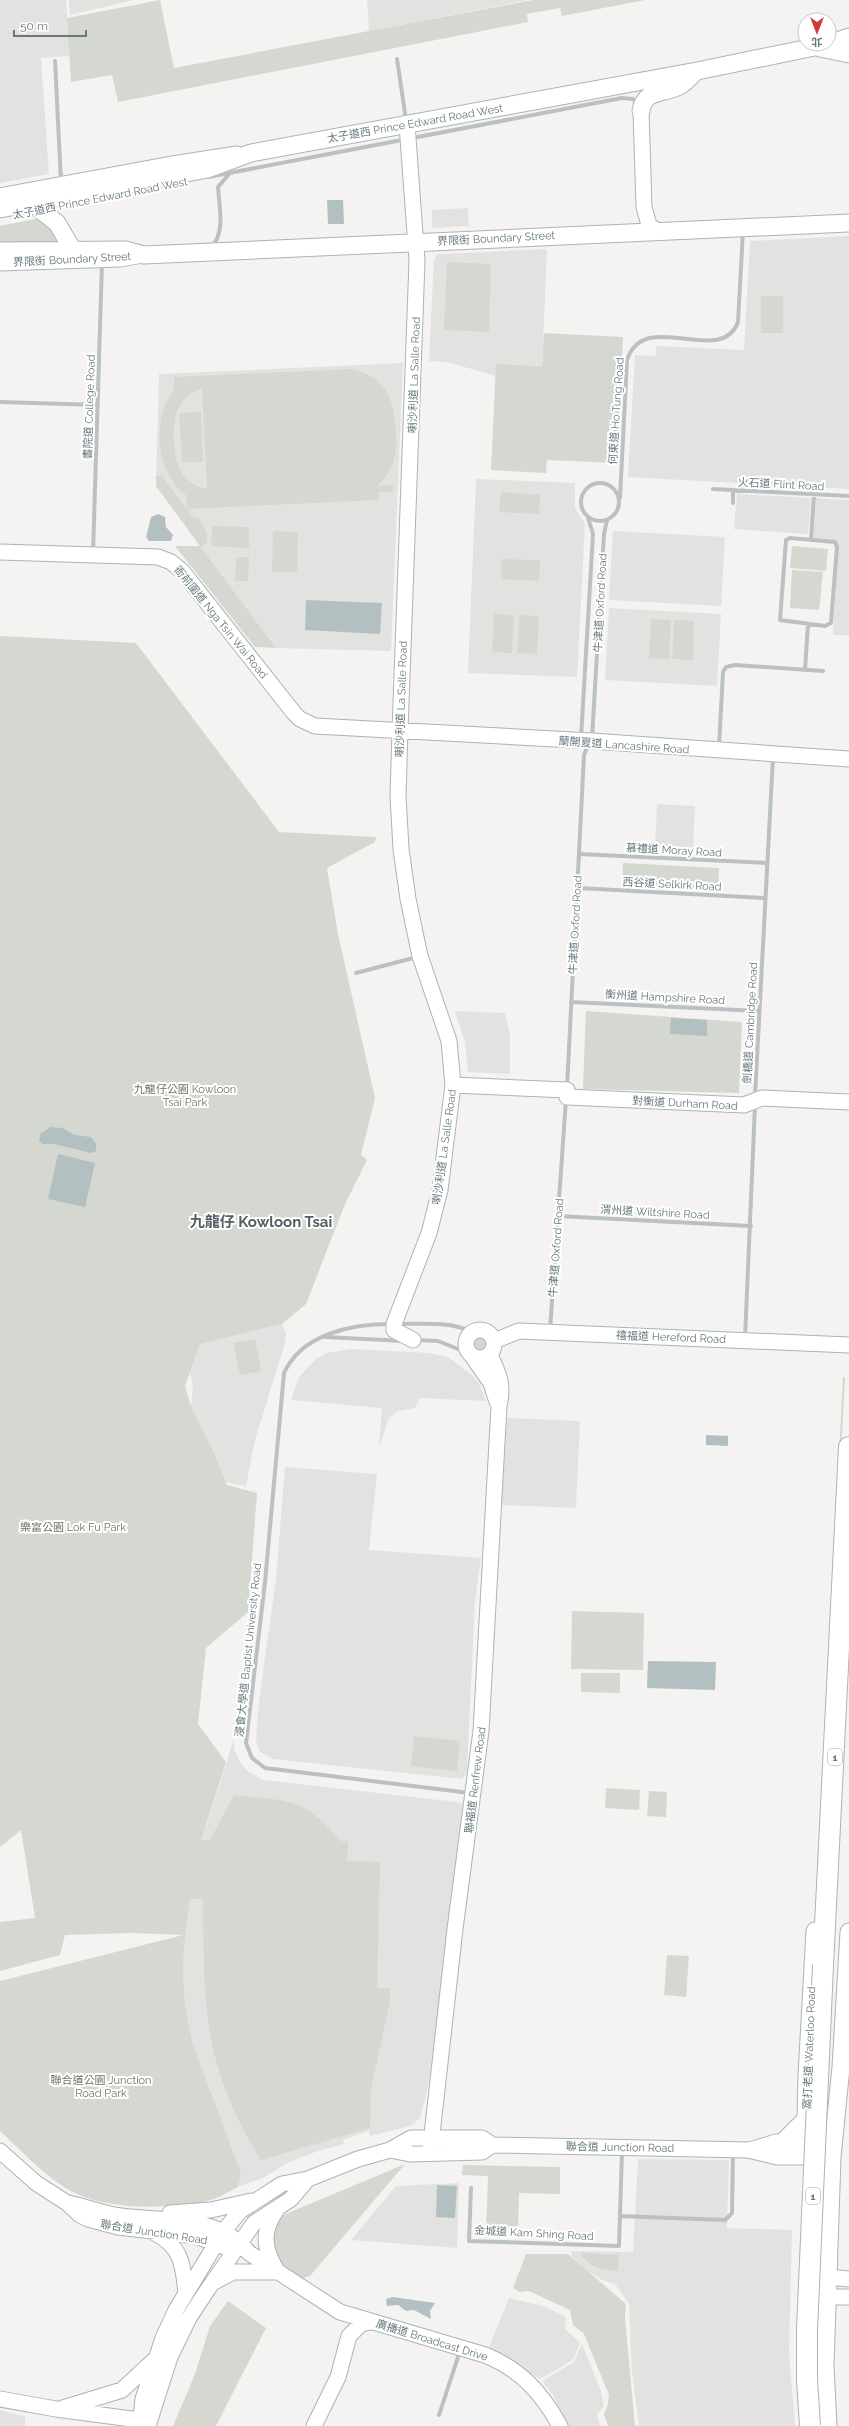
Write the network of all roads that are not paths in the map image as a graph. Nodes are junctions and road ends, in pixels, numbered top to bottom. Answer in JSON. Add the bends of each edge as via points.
{"nodes":[{"id":1,"x":849,"y":37,"type":"edge"},
{"id":2,"x":837,"y":41,"type":"edge"},
{"id":3,"x":837,"y":49,"type":"edge"},
{"id":4,"x":797,"y":51,"type":"edge"},
{"id":5,"x":849,"y":54,"type":"edge"},
{"id":6,"x":396,"y":59,"type":"dead end"},
{"id":7,"x":55,"y":61,"type":"dead end"},
{"id":8,"x":696,"y":71,"type":"junction"},
{"id":9,"x":641,"y":111,"type":"junction"},
{"id":10,"x":408,"y":131,"type":"junction"},
{"id":11,"x":251,"y":153,"type":"junction"},
{"id":12,"x":230,"y":173,"type":"junction"},
{"id":13,"x":203,"y":174,"type":"junction"},
{"id":14,"x":61,"y":184,"type":"junction"},
{"id":15,"x":0,"y":196,"type":"edge"},
{"id":16,"x":0,"y":209,"type":"edge"},
{"id":17,"x":43,"y":209,"type":"joint"},
{"id":18,"x":0,"y":217,"type":"edge"},
{"id":19,"x":849,"y":223,"type":"edge"},
{"id":20,"x":743,"y":226,"type":"junction"},
{"id":21,"x":656,"y":230,"type":"junction"},
{"id":22,"x":417,"y":242,"type":"junction"},
{"id":23,"x":0,"y":251,"type":"edge"},
{"id":24,"x":74,"y":252,"type":"junction"},
{"id":25,"x":205,"y":252,"type":"junction"},
{"id":26,"x":144,"y":255,"type":"junction"},
{"id":27,"x":102,"y":260,"type":"junction"},
{"id":28,"x":0,"y":263,"type":"edge"},
{"id":29,"x":0,"y":402,"type":"edge"},
{"id":30,"x":98,"y":405,"type":"junction"},
{"id":31,"x":713,"y":489,"type":"dead end"},
{"id":32,"x":734,"y":490,"type":"junction"},
{"id":33,"x":814,"y":495,"type":"junction"},
{"id":34,"x":849,"y":496,"type":"edge"},
{"id":35,"x":620,"y":498,"type":"junction"},
{"id":36,"x":733,"y":503,"type":"dead end"},
{"id":37,"x":588,"y":518,"type":"junction"},
{"id":38,"x":607,"y":520,"type":"junction"},
{"id":39,"x":811,"y":540,"type":"junction"},
{"id":40,"x":0,"y":552,"type":"edge"},
{"id":41,"x":93,"y":555,"type":"junction"},
{"id":42,"x":808,"y":624,"type":"junction"},
{"id":43,"x":805,"y":670,"type":"junction"},
{"id":44,"x":823,"y":671,"type":"dead end"},
{"id":45,"x":400,"y":731,"type":"junction"},
{"id":46,"x":586,"y":741,"type":"junction"},
{"id":47,"x":718,"y":752,"type":"junction"},
{"id":48,"x":773,"y":755,"type":"junction"},
{"id":49,"x":849,"y":759,"type":"edge"},
{"id":50,"x":579,"y":854,"type":"junction"},
{"id":51,"x":767,"y":863,"type":"junction"},
{"id":52,"x":578,"y":888,"type":"junction"},
{"id":53,"x":765,"y":898,"type":"junction"},
{"id":54,"x":420,"y":956,"type":"junction"},
{"id":55,"x":356,"y":973,"type":"dead end"},
{"id":56,"x":571,"y":1002,"type":"junction"},
{"id":57,"x":759,"y":1011,"type":"junction"},
{"id":58,"x":453,"y":1085,"type":"junction"},
{"id":59,"x":567,"y":1093,"type":"junction"},
{"id":60,"x":755,"y":1101,"type":"junction"},
{"id":61,"x":849,"y":1102,"type":"edge"},
{"id":62,"x":558,"y":1216,"type":"junction"},
{"id":63,"x":751,"y":1226,"type":"junction"},
{"id":64,"x":394,"y":1324,"type":"junction"},
{"id":65,"x":472,"y":1332,"type":"junction"},
{"id":66,"x":550,"y":1332,"type":"junction"},
{"id":67,"x":325,"y":1337,"type":"junction"},
{"id":68,"x":413,"y":1340,"type":"junction"},
{"id":69,"x":745,"y":1340,"type":"junction"},
{"id":70,"x":849,"y":1346,"type":"edge"},
{"id":71,"x":492,"y":1348,"type":"junction"},
{"id":72,"x":470,"y":1354,"type":"junction"},
{"id":73,"x":499,"y":1406,"type":"junction"},
{"id":74,"x":849,"y":1447,"type":"edge"},
{"id":75,"x":834,"y":1719,"type":"junction"},
{"id":76,"x":849,"y":1737,"type":"edge"},
{"id":77,"x":474,"y":1793,"type":"junction"},
{"id":78,"x":849,"y":1932,"type":"edge"},
{"id":79,"x":849,"y":1939,"type":"edge"},
{"id":80,"x":830,"y":1966,"type":"junction"},
{"id":81,"x":843,"y":2071,"type":"edge"},
{"id":82,"x":807,"y":2075,"type":"junction"},
{"id":83,"x":806,"y":2119,"type":"junction"},
{"id":84,"x":430,"y":2137,"type":"junction"},
{"id":85,"x":783,"y":2142,"type":"junction"},
{"id":86,"x":492,"y":2145,"type":"junction"},
{"id":87,"x":622,"y":2147,"type":"junction"},
{"id":88,"x":390,"y":2150,"type":"junction"},
{"id":89,"x":733,"y":2150,"type":"junction"},
{"id":90,"x":748,"y":2150,"type":"junction"},
{"id":91,"x":0,"y":2151,"type":"edge"},
{"id":92,"x":808,"y":2151,"type":"junction"},
{"id":93,"x":833,"y":2151,"type":"junction"},
{"id":94,"x":430,"y":2152,"type":"junction"},
{"id":95,"x":308,"y":2178,"type":"junction"},
{"id":96,"x":471,"y":2188,"type":"dead end"},
{"id":97,"x":255,"y":2200,"type":"junction"},
{"id":98,"x":280,"y":2205,"type":"junction"},
{"id":99,"x":620,"y":2216,"type":"junction"},
{"id":100,"x":151,"y":2225,"type":"junction"},
{"id":101,"x":220,"y":2237,"type":"junction"},
{"id":102,"x":241,"y":2248,"type":"junction"},
{"id":103,"x":278,"y":2272,"type":"junction"},
{"id":104,"x":802,"y":2275,"type":"junction"},
{"id":105,"x":829,"y":2277,"type":"junction"},
{"id":106,"x":849,"y":2279,"type":"edge"},
{"id":107,"x":208,"y":2288,"type":"junction"},
{"id":108,"x":186,"y":2294,"type":"junction"},
{"id":109,"x":801,"y":2296,"type":"junction"},
{"id":110,"x":827,"y":2297,"type":"junction"},
{"id":111,"x":849,"y":2297,"type":"edge"},
{"id":112,"x":340,"y":2312,"type":"junction"},
{"id":113,"x":370,"y":2322,"type":"junction"},
{"id":114,"x":349,"y":2336,"type":"junction"},
{"id":115,"x":461,"y":2349,"type":"junction"},
{"id":116,"x":154,"y":2359,"type":"junction"},
{"id":117,"x":0,"y":2399,"type":"edge"},
{"id":118,"x":56,"y":2409,"type":"junction"},
{"id":119,"x":439,"y":2415,"type":"dead end"},
{"id":120,"x":145,"y":2422,"type":"edge"},
{"id":121,"x":314,"y":2426,"type":"edge"},
{"id":122,"x":560,"y":2426,"type":"edge"},
{"id":123,"x":804,"y":2426,"type":"edge"},
{"id":124,"x":810,"y":2426,"type":"edge"},
{"id":125,"x":822,"y":2426,"type":"edge"},
{"id":126,"x":828,"y":2426,"type":"edge"}],
"edges":[{"from":1,"to":2,"type":"main road","name":"太子道西 Prince Edward Road West"},
{"from":3,"to":5,"type":"main road"},
{"from":4,"to":8,"type":"main road","name":"太子道西 Prince Edward Road West"},
{"from":6,"to":10,"type":"street","name":"喇沙利道 La Salle Road"},
{"from":7,"to":14,"type":"street"},
{"from":8,"to":9,"type":"main road","via":[[680,86],[650,95],[643,102]]},
{"from":8,"to":10,"type":"main road","name":"太子道西 Prince Edward Road West"},
{"from":9,"to":10,"type":"street","name":"太子道西 Prince Edward Road West","via":[[637,102],[622,98]]},
{"from":9,"to":21,"type":"street","via":[[644,207],[649,225]]},
{"from":10,"to":11,"type":"main road","name":"太子道西 Prince Edward Road West"},
{"from":10,"to":12,"type":"street","name":"太子道西 Prince Edward Road West"},
{"from":10,"to":22,"type":"street","name":"喇沙利道 La Salle Road"},
{"from":11,"to":13,"type":"main road"},
{"from":11,"to":14,"type":"street","name":"太子道西 Prince Edward Road West","via":[[207,157]]},
{"from":12,"to":13,"type":"street","name":"太子道西 Prince Edward Road West"},
{"from":12,"to":25,"type":"street","via":[[218,187],[219,235]]},
{"from":13,"to":16,"type":"main road"},
{"from":14,"to":15,"type":"street","name":"太子道西 Prince Edward Road West"},
{"from":17,"to":18,"type":"street","name":"太子道西 Prince Edward Road West"},
{"from":17,"to":24,"type":"main road","via":[[57,223]]},
{"from":19,"to":20,"type":"main road","name":"界限街 Boundary Street"},
{"from":20,"to":21,"type":"main road","name":"界限街 Boundary Street"},
{"from":20,"to":35,"type":"street","name":"何東道 Ho Tung Road","via":[[738,322],[732,333],[716,340],[649,338],[638,343],[630,352],[627,360]]},
{"from":21,"to":22,"type":"main road","name":"界限街 Boundary Street"},
{"from":22,"to":25,"type":"main road","name":"界限街 Boundary Street"},
{"from":22,"to":45,"type":"street","name":"喇沙利道 La Salle Road","via":[[415,362]]},
{"from":23,"to":24,"type":"main road","name":"界限街 Boundary Street"},
{"from":24,"to":26,"type":"main road","name":"界限街 Boundary Street","via":[[125,250]]},
{"from":25,"to":26,"type":"main road","name":"界限街 Boundary Street"},
{"from":26,"to":27,"type":"street","name":"界限街 Boundary Street"},
{"from":27,"to":28,"type":"street","name":"界限街 Boundary Street"},
{"from":27,"to":30,"type":"street","name":"書院道 College Road"},
{"from":29,"to":30,"type":"street"},
{"from":30,"to":41,"type":"street","name":"書院道 College Road"},
{"from":31,"to":32,"type":"street","name":"火石道 Flint Road"},
{"from":32,"to":33,"type":"street","name":"火石道 Flint Road"},
{"from":32,"to":36,"type":"street"},
{"from":33,"to":34,"type":"street","name":"火石道 Flint Road"},
{"from":33,"to":39,"type":"street"},
{"from":35,"to":37,"type":"street","via":[[608,484],[591,485],[581,498],[582,509]]},
{"from":35,"to":38,"type":"street","via":[[616,513]]},
{"from":37,"to":38,"type":"street"},
{"from":37,"to":46,"type":"street","name":"牛津道 Oxford Road","via":[[593,534]]},
{"from":38,"to":46,"type":"street","name":"牛津道 Oxford Road"},
{"from":39,"to":42,"type":"street","via":[[835,542],[837,547],[830,623],[825,626]]},
{"from":39,"to":42,"type":"street","via":[[786,540],[780,620]]},
{"from":40,"to":41,"type":"street","name":"衙前圍道 Nga Tsin Wai Road"},
{"from":41,"to":45,"type":"street","name":"衙前圍道 Nga Tsin Wai Road","via":[[158,557],[177,566],[294,713],[307,723],[314,726]]},
{"from":42,"to":43,"type":"street"},
{"from":43,"to":44,"type":"street"},
{"from":43,"to":47,"type":"street","via":[[730,665],[723,672]]},
{"from":45,"to":46,"type":"street","name":"蘭開夏道 Lancashire Road"},
{"from":45,"to":54,"type":"street","name":"喇沙利道 La Salle Road","via":[[398,796],[401,849]]},
{"from":46,"to":47,"type":"street","name":"蘭開夏道 Lancashire Road"},
{"from":46,"to":50,"type":"street","name":"牛津道 Oxford Road"},
{"from":47,"to":48,"type":"street","name":"蘭開夏道 Lancashire Road"},
{"from":48,"to":49,"type":"street","name":"蘭開夏道 Lancashire Road"},
{"from":48,"to":51,"type":"street","name":"劍橋道 Cambridge Road"},
{"from":50,"to":51,"type":"street","name":"慕禮道 Moray Road"},
{"from":50,"to":52,"type":"street","name":"牛津道 Oxford Road"},
{"from":51,"to":53,"type":"street","name":"劍橋道 Cambridge Road"},
{"from":52,"to":53,"type":"street","name":"西谷道 Selkirk Road"},
{"from":52,"to":56,"type":"street","name":"牛津道 Oxford Road"},
{"from":53,"to":57,"type":"street","name":"劍橋道 Cambridge Road"},
{"from":54,"to":55,"type":"street"},
{"from":54,"to":58,"type":"street","name":"喇沙利道 La Salle Road","via":[[449,1041]]},
{"from":56,"to":57,"type":"street","name":"衡州道 Hampshire Road"},
{"from":56,"to":59,"type":"street","name":"牛津道 Oxford Road"},
{"from":57,"to":60,"type":"street","name":"劍橋道 Cambridge Road"},
{"from":58,"to":59,"type":"street","name":"對衡道 Durham Road"},
{"from":58,"to":64,"type":"street","name":"喇沙利道 La Salle Road","via":[[440,1190],[429,1233]]},
{"from":59,"to":60,"type":"street","name":"對衡道 Durham Road","via":[[744,1105]]},
{"from":59,"to":62,"type":"street","name":"牛津道 Oxford Road"},
{"from":60,"to":61,"type":"street","name":"對衡道 Durham Road","via":[[762,1098]]},
{"from":60,"to":63,"type":"street","name":"劍橋道 Cambridge Road"},
{"from":62,"to":63,"type":"street","name":"渭州道 Wiltshire Road"},
{"from":62,"to":66,"type":"street","name":"牛津道 Oxford Road"},
{"from":63,"to":69,"type":"street","name":"劍橋道 Cambridge Road"},
{"from":64,"to":65,"type":"street","name":"浸會大學道 Baptist University Road","via":[[444,1325]]},
{"from":64,"to":67,"type":"street","name":"浸會大學道 Baptist University Road","via":[[345,1328]]},
{"from":64,"to":68,"type":"street","via":[[394,1330],[398,1334]]},
{"from":65,"to":71,"type":"street","via":[[485,1330]]},
{"from":65,"to":72,"type":"street","via":[[465,1344]]},
{"from":66,"to":69,"type":"street","name":"禧福道 Hereford Road"},
{"from":66,"to":71,"type":"street","name":"禧福道 Hereford Road","via":[[519,1331]]},
{"from":67,"to":68,"type":"street","via":[[393,1342]]},
{"from":67,"to":77,"type":"street","name":"浸會大學道 Baptist University Road","via":[[298,1352],[284,1373],[265,1582],[247,1734],[248,1751],[258,1764],[274,1769]]},
{"from":68,"to":72,"type":"street","via":[[438,1341]]},
{"from":69,"to":70,"type":"street","name":"禧福道 Hereford Road"},
{"from":71,"to":72,"type":"street","via":[[481,1358]]},
{"from":71,"to":73,"type":"street","name":"聯福道 Renfrew Road","via":[[502,1385]]},
{"from":72,"to":73,"type":"street","name":"聯福道 Renfrew Road","via":[[491,1383]]},
{"from":73,"to":77,"type":"street","name":"聯福道 Renfrew Road","via":[[482,1730]]},
{"from":74,"to":75,"type":"highway","name":"窩打老道 Waterloo Road","number":"1"},
{"from":75,"to":80,"type":"highway","name":"窩打老道 Waterloo Road","number":"1"},
{"from":75,"to":82,"type":"main road","name":"窩打老道 Waterloo Road","via":[[825,1748]]},
{"from":76,"to":80,"type":"highway","name":"窩打老道 Waterloo Road","number":"1"},
{"from":77,"to":84,"type":"street","name":"聯福道 Renfrew Road"},
{"from":78,"to":79,"type":"main road"},
{"from":79,"to":81,"type":"main road"},
{"from":80,"to":124,"type":"highway","name":"窩打老道 Waterloo Road","number":"1","bridge":true,"via":[[807,2330]]},
{"from":80,"to":125,"type":"highway","name":"窩打老道 Waterloo Road","number":"1","via":[[818,2336]]},
{"from":81,"to":82,"type":"main road","via":[[825,2087],[819,2086]]},
{"from":81,"to":93,"type":"main road"},
{"from":82,"to":83,"type":"main road","name":"窩打老道 Waterloo Road"},
{"from":83,"to":85,"type":"main road"},
{"from":83,"to":92,"type":"main road","name":"窩打老道 Waterloo Road","via":[[809,2128]]},
{"from":84,"to":86,"type":"street","name":"聯合道 Junction Road","via":[[482,2138]]},
{"from":84,"to":88,"type":"street","name":"聯合道 Junction Road","via":[[411,2138]]},
{"from":84,"to":94,"type":"street","name":"聯福道 Renfrew Road"},
{"from":85,"to":90,"type":"street","name":"聯合道 Junction Road"},
{"from":85,"to":92,"type":"street","name":"聯合道 Junction Road"},
{"from":86,"to":87,"type":"street","name":"聯合道 Junction Road"},
{"from":86,"to":94,"type":"street","name":"聯合道 Junction Road","via":[[482,2152]]},
{"from":87,"to":89,"type":"street","name":"聯合道 Junction Road"},
{"from":87,"to":99,"type":"street","name":"金城道 Kam Shing Road"},
{"from":88,"to":94,"type":"street","name":"聯合道 Junction Road","via":[[410,2154]]},
{"from":88,"to":95,"type":"street","name":"聯合道 Junction Road"},
{"from":89,"to":90,"type":"street","name":"聯合道 Junction Road"},
{"from":89,"to":99,"type":"street","via":[[732,2213],[729,2218],[725,2220]]},
{"from":90,"to":92,"type":"street","name":"聯合道 Junction Road","via":[[777,2157]]},
{"from":91,"to":100,"type":"street","name":"聯合道 Junction Road","via":[[27,2176],[67,2203],[80,2216],[98,2223]]},
{"from":92,"to":93,"type":"street","name":"聯合道 Junction Road"},
{"from":92,"to":104,"type":"main road","name":"窩打老道 Waterloo Road"},
{"from":93,"to":105,"type":"main road"},
{"from":95,"to":97,"type":"street","name":"聯合道 Junction Road","via":[[282,2184]]},
{"from":95,"to":98,"type":"street","via":[[291,2199]]},
{"from":96,"to":99,"type":"street","name":"金城道 Kam Shing Road","via":[[469,2241],[619,2246]]},
{"from":97,"to":100,"type":"street","via":[[211,2210],[170,2213]]},
{"from":97,"to":101,"type":"street","name":"聯合道 Junction Road","via":[[232,2219]]},
{"from":98,"to":102,"type":"street","via":[[254,2223]]},
{"from":98,"to":103,"type":"street","via":[[270,2220],[264,2240],[268,2256]]},
{"from":100,"to":101,"type":"street","name":"聯合道 Junction Road","via":[[196,2236]]},
{"from":100,"to":108,"type":"street","via":[[179,2254],[184,2270]]},
{"from":101,"to":102,"type":"street","name":"聯合道 Junction Road"},
{"from":101,"to":108,"type":"street"},
{"from":102,"to":103,"type":"street","name":"廣播道 Broadcast Drive"},
{"from":102,"to":107,"type":"street"},
{"from":103,"to":107,"type":"street","via":[[233,2272],[216,2280]]},
{"from":103,"to":112,"type":"street","name":"廣播道 Broadcast Drive"},
{"from":104,"to":105,"type":"street"},
{"from":104,"to":109,"type":"main road","name":"窩打老道 Waterloo Road"},
{"from":105,"to":106,"type":"street"},
{"from":105,"to":110,"type":"main road"},
{"from":107,"to":120,"type":"street","via":[[189,2318],[170,2357]]},
{"from":108,"to":116,"type":"street"},
{"from":109,"to":110,"type":"street"},
{"from":109,"to":123,"type":"main road","name":"窩打老道 Waterloo Road","via":[[800,2379]]},
{"from":110,"to":111,"type":"street"},
{"from":110,"to":126,"type":"main road","via":[[825,2366]]},
{"from":112,"to":113,"type":"street","name":"廣播道 Broadcast Drive"},
{"from":112,"to":114,"type":"street","via":[[346,2322]]},
{"from":113,"to":114,"type":"street","name":"廣播道 Broadcast Drive","via":[[361,2324]]},
{"from":113,"to":115,"type":"street","name":"廣播道 Broadcast Drive"},
{"from":114,"to":121,"type":"street","via":[[338,2376]]},
{"from":115,"to":119,"type":"street"},
{"from":115,"to":122,"type":"street","name":"廣播道 Broadcast Drive","via":[[493,2358],[525,2379],[544,2400]]},
{"from":116,"to":118,"type":"street","via":[[122,2390]]},
{"from":116,"to":120,"type":"street"},
{"from":117,"to":118,"type":"street"},
{"from":118,"to":120,"type":"street"}]}
